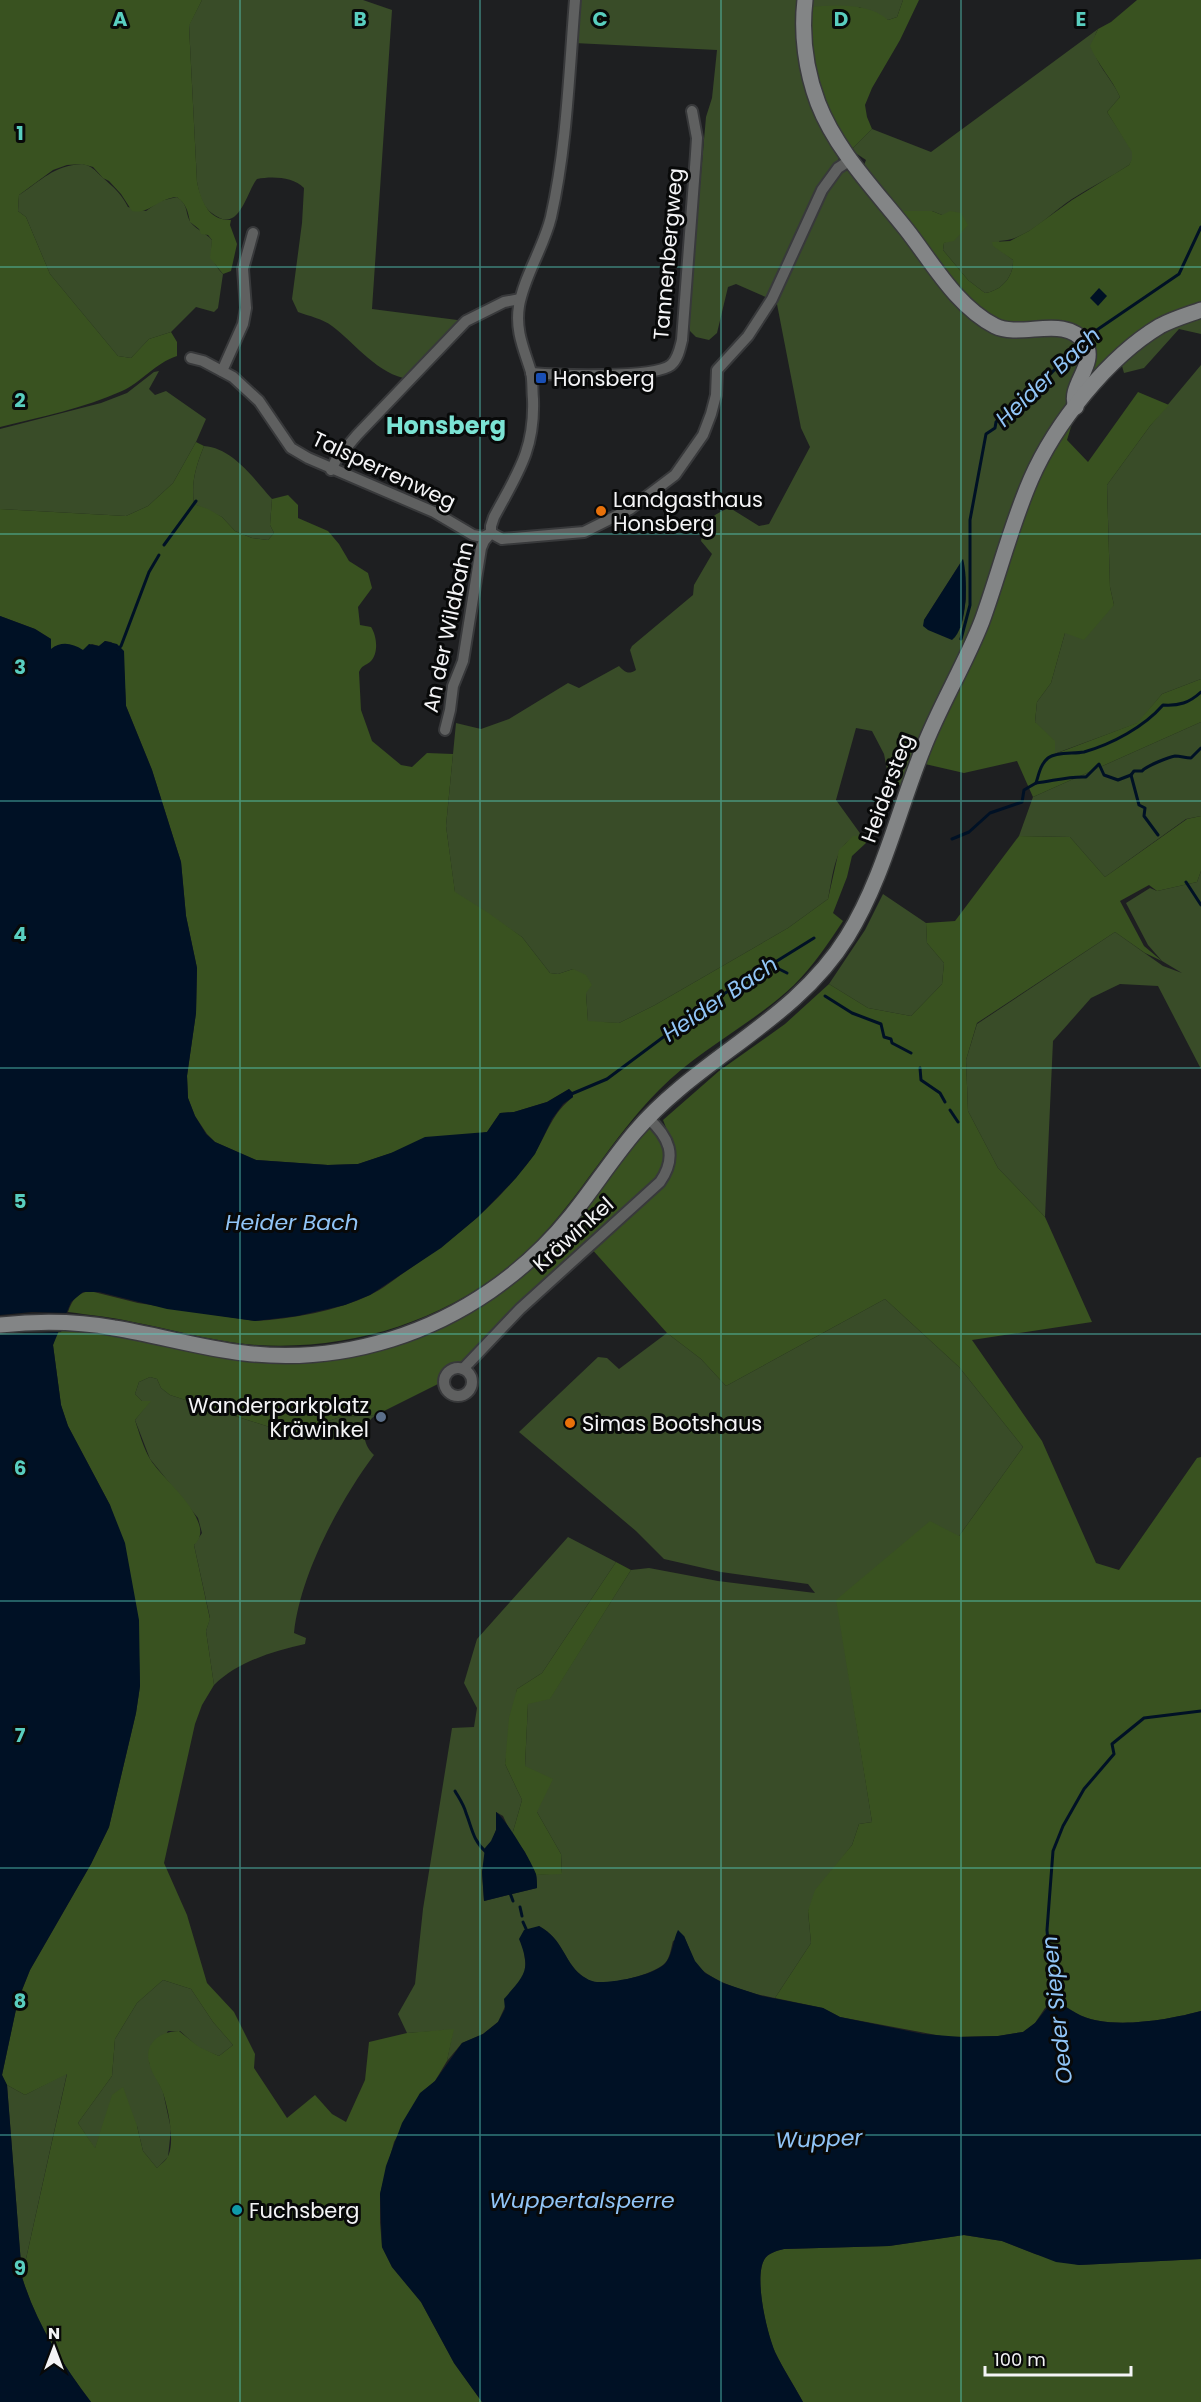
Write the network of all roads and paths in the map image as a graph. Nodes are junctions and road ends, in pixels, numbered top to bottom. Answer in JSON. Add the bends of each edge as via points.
{"nodes":[{"id":1,"x":575,"y":0,"type":"edge"},
{"id":2,"x":805,"y":0,"type":"edge"},
{"id":3,"x":692,"y":111,"type":"dead end"},
{"id":4,"x":852,"y":159,"type":"junction"},
{"id":5,"x":253,"y":233,"type":"dead end"},
{"id":6,"x":520,"y":299,"type":"junction"},
{"id":7,"x":1201,"y":310,"type":"edge"},
{"id":8,"x":191,"y":357,"type":"dead end"},
{"id":9,"x":222,"y":371,"type":"junction"},
{"id":10,"x":531,"y":373,"type":"junction"},
{"id":11,"x":1076,"y":407,"type":"junction"},
{"id":12,"x":331,"y":470,"type":"junction"},
{"id":13,"x":491,"y":533,"type":"junction"},
{"id":14,"x":445,"y":730,"type":"dead end"},
{"id":15,"x":648,"y":1118,"type":"junction"},
{"id":16,"x":0,"y":1325,"type":"edge"},
{"id":17,"x":463,"y":1369,"type":"dead end"}],
"edges":[{"from":1,"to":6,"type":"street","via":[[566,110],[551,217]]},
{"from":2,"to":4,"type":"main road","via":[[805,45],[813,87],[825,118]]},
{"from":3,"to":10,"type":"street","name":"Tannenbergweg","via":[[696,154],[682,340],[673,364],[642,372]]},
{"from":4,"to":11,"type":"main road","via":[[949,286],[973,310],[1002,329],[1060,329],[1082,341],[1087,358],[1073,395]]},
{"from":4,"to":13,"type":"street","name":"Talsperrenweg","via":[[831,175],[772,299],[748,336],[717,370],[716,395],[703,435],[675,475],[630,509],[584,532],[502,539]]},
{"from":5,"to":9,"type":"street","via":[[243,269],[243,324]]},
{"from":6,"to":10,"type":"street","name":"An der Wildbahn","via":[[519,337]]},
{"from":6,"to":12,"type":"street","via":[[504,302],[466,321],[357,435]]},
{"from":7,"to":11,"type":"main road","name":"Heidersteg","via":[[1146,335],[1114,363]]},
{"from":8,"to":9,"type":"street","name":"Talsperrenweg"},
{"from":9,"to":12,"type":"street","name":"Talsperrenweg","via":[[260,401],[291,448]]},
{"from":10,"to":13,"type":"street","name":"An der Wildbahn","via":[[530,444],[490,526]]},
{"from":11,"to":15,"type":"main road","name":"Heidersteg","via":[[1031,480],[979,628],[932,727],[874,882],[847,937],[804,991],[683,1084]]},
{"from":12,"to":13,"type":"street","name":"Talsperrenweg","via":[[434,512],[473,535],[483,537]]},
{"from":13,"to":14,"type":"street","name":"An der Wildbahn","via":[[481,548],[464,661],[453,686]]},
{"from":15,"to":16,"type":"main road","name":"Heidersteg","via":[[539,1251],[483,1296],[416,1331],[346,1350],[270,1356],[212,1349],[102,1326],[55,1322]]},
{"from":15,"to":17,"type":"street","name":"Kräwinkel","via":[[663,1132],[668,1144],[667,1168],[660,1182],[520,1309]]}]}
